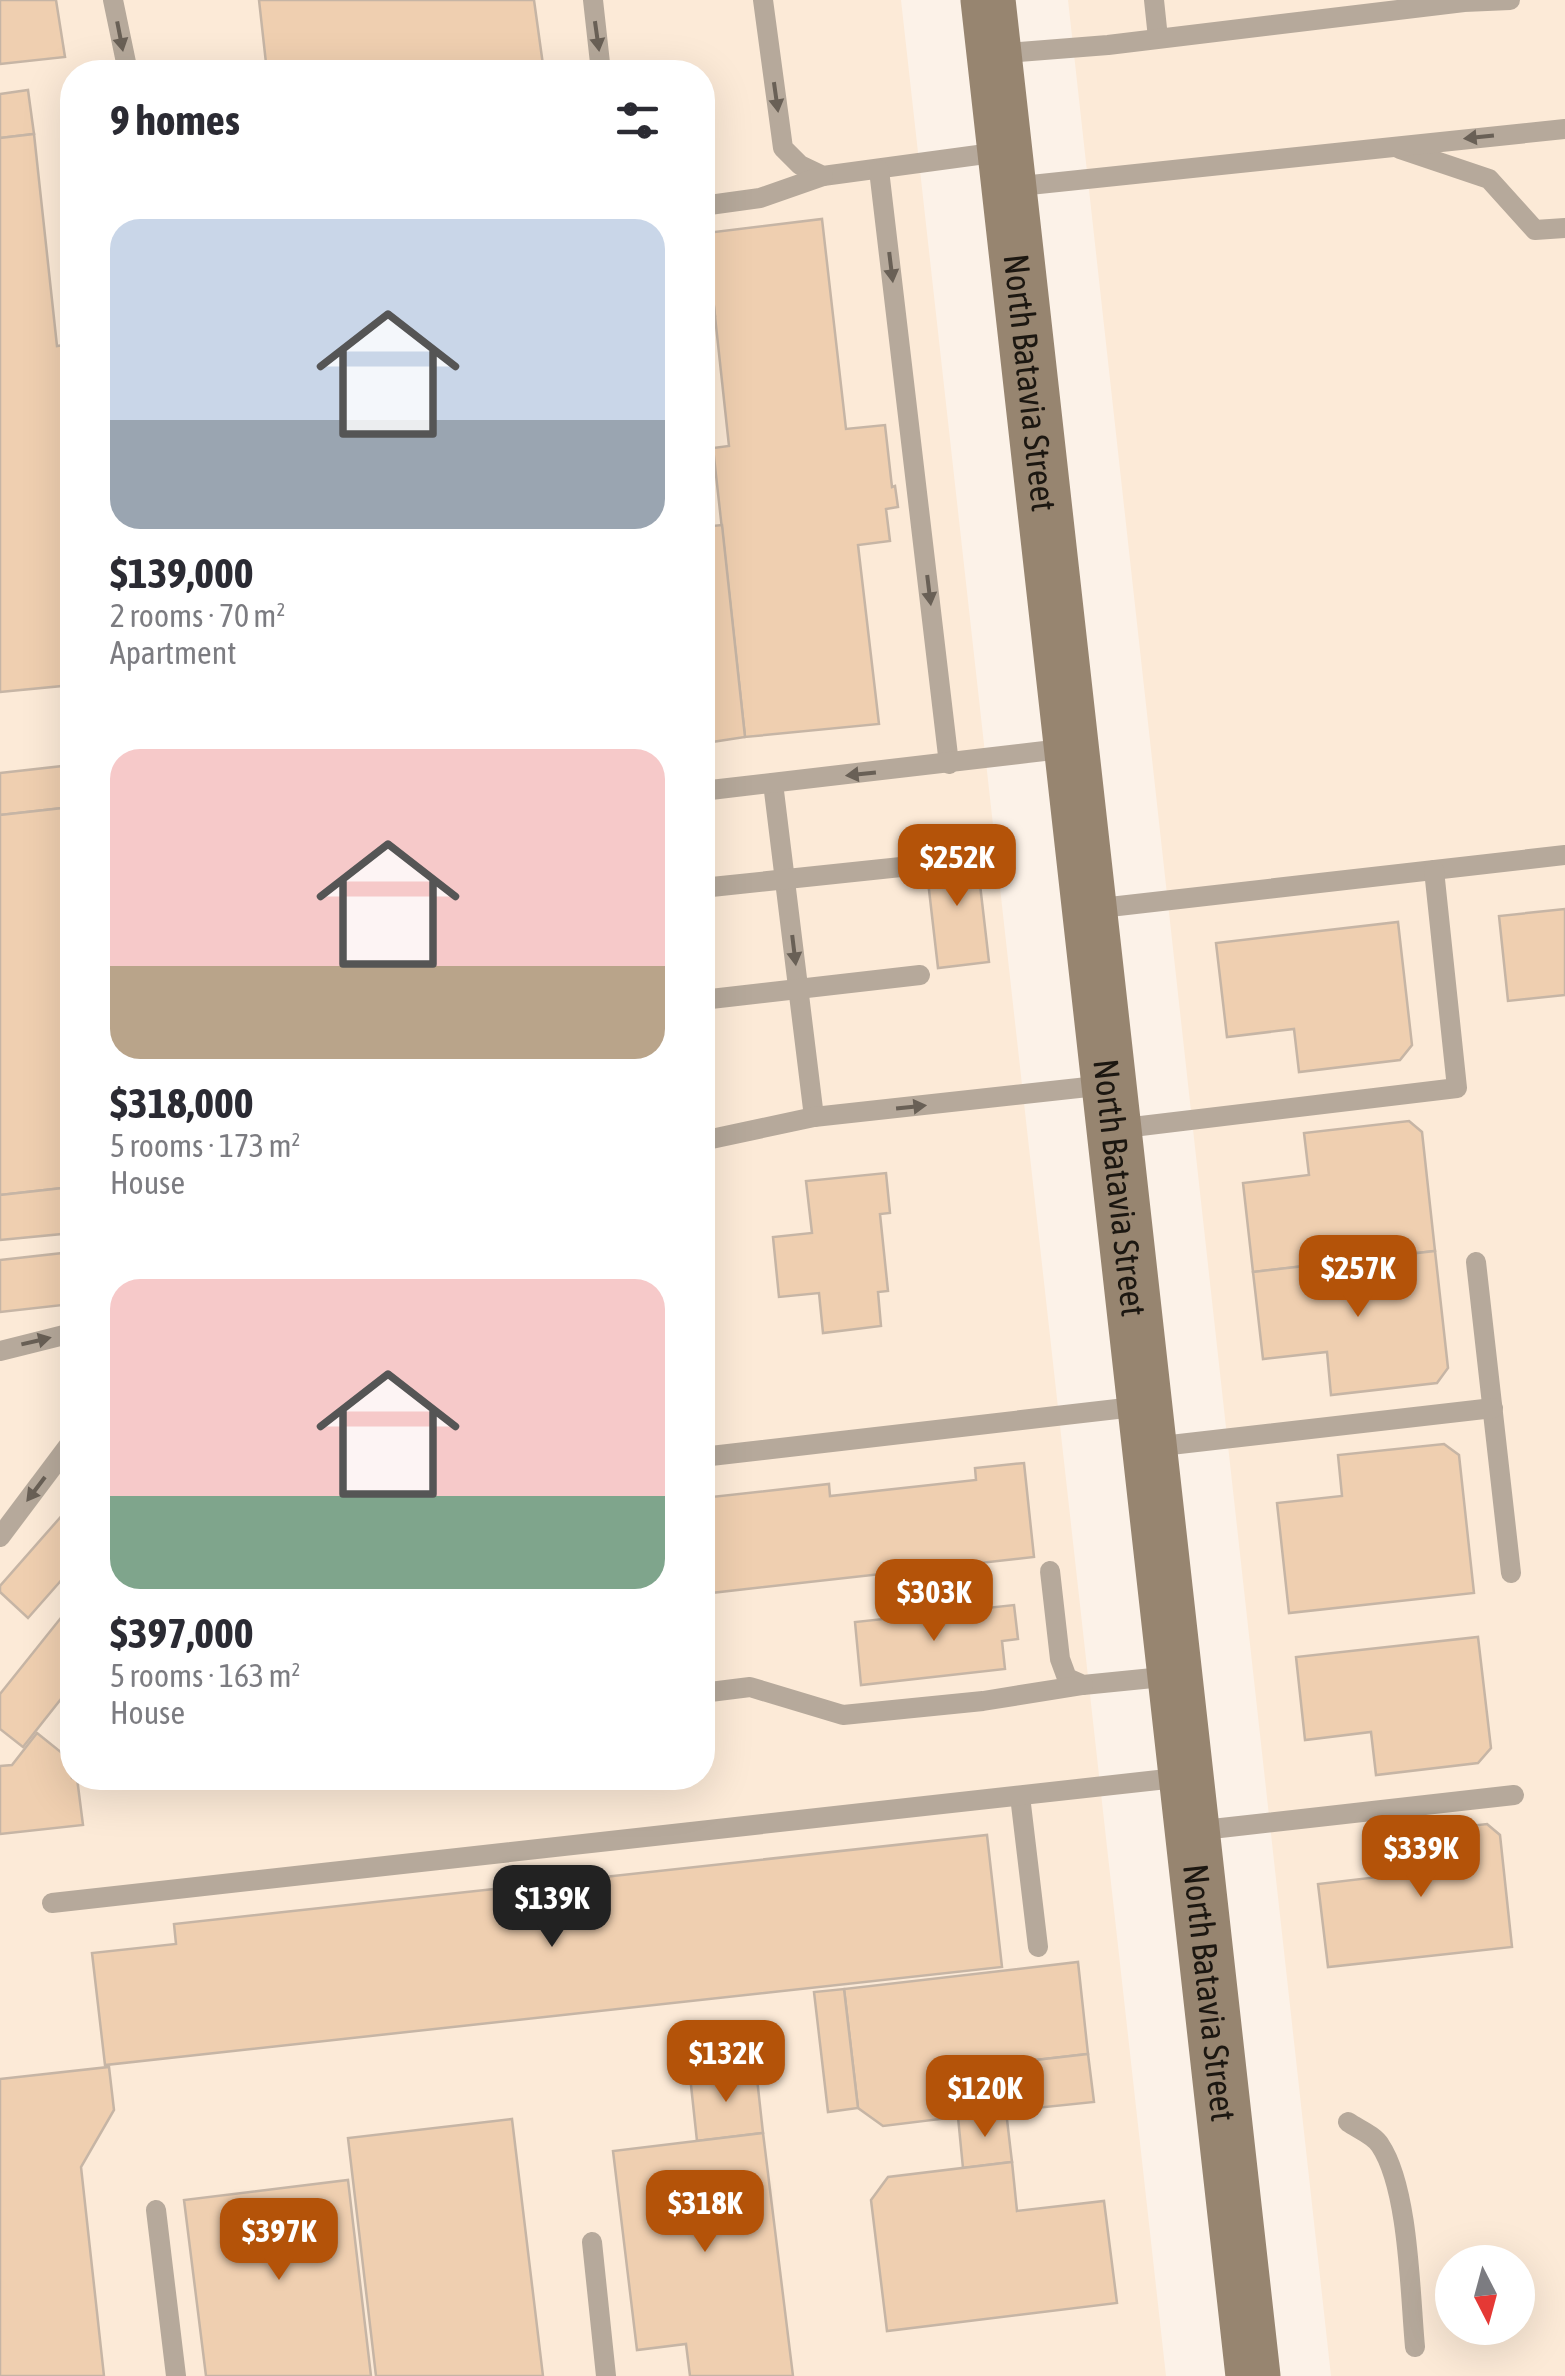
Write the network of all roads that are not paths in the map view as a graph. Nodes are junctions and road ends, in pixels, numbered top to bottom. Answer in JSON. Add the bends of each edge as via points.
{"nodes":[{"id":1,"x":114,"y":0,"type":"edge"},
{"id":2,"x":593,"y":0,"type":"edge"},
{"id":3,"x":763,"y":0,"type":"edge"},
{"id":4,"x":988,"y":0,"type":"edge"},
{"id":5,"x":1154,"y":0,"type":"edge"},
{"id":6,"x":1510,"y":0,"type":"edge"},
{"id":7,"x":1410,"y":4,"type":"edge"},
{"id":8,"x":1158,"y":38,"type":"junction"},
{"id":9,"x":994,"y":54,"type":"junction"},
{"id":10,"x":126,"y":60,"type":"edge"},
{"id":11,"x":600,"y":60,"type":"edge"},
{"id":12,"x":1565,"y":128,"type":"edge"},
{"id":13,"x":1392,"y":146,"type":"junction"},
{"id":14,"x":879,"y":170,"type":"junction"},
{"id":15,"x":1007,"y":170,"type":"junction"},
{"id":16,"x":823,"y":176,"type":"junction"},
{"id":17,"x":715,"y":204,"type":"edge"},
{"id":18,"x":1565,"y":228,"type":"edge"},
{"id":19,"x":1072,"y":748,"type":"junction"},
{"id":20,"x":949,"y":764,"type":"junction"},
{"id":21,"x":773,"y":783,"type":"junction"},
{"id":22,"x":715,"y":790,"type":"edge"},
{"id":23,"x":1565,"y":855,"type":"edge"},
{"id":24,"x":901,"y":867,"type":"dead end"},
{"id":25,"x":1434,"y":870,"type":"junction"},
{"id":26,"x":785,"y":880,"type":"junction"},
{"id":27,"x":715,"y":887,"type":"edge"},
{"id":28,"x":1090,"y":910,"type":"junction"},
{"id":29,"x":920,"y":975,"type":"dead end"},
{"id":30,"x":798,"y":988,"type":"junction"},
{"id":31,"x":715,"y":998,"type":"edge"},
{"id":32,"x":1112,"y":1107,"type":"junction"},
{"id":33,"x":814,"y":1118,"type":"junction"},
{"id":34,"x":715,"y":1138,"type":"edge"},
{"id":35,"x":1476,"y":1262,"type":"dead end"},
{"id":36,"x":60,"y":1335,"type":"edge"},
{"id":37,"x":0,"y":1351,"type":"edge"},
{"id":38,"x":1494,"y":1408,"type":"junction"},
{"id":39,"x":1147,"y":1426,"type":"junction"},
{"id":40,"x":715,"y":1456,"type":"edge"},
{"id":41,"x":60,"y":1457,"type":"edge"},
{"id":42,"x":0,"y":1537,"type":"edge"},
{"id":43,"x":1050,"y":1571,"type":"dead end"},
{"id":44,"x":1512,"y":1573,"type":"dead end"},
{"id":45,"x":1176,"y":1676,"type":"junction"},
{"id":46,"x":1083,"y":1684,"type":"junction"},
{"id":47,"x":715,"y":1691,"type":"edge"},
{"id":48,"x":1187,"y":1777,"type":"junction"},
{"id":49,"x":1514,"y":1795,"type":"dead end"},
{"id":50,"x":1020,"y":1796,"type":"junction"},
{"id":51,"x":1192,"y":1831,"type":"junction"},
{"id":52,"x":52,"y":1903,"type":"dead end"},
{"id":53,"x":1038,"y":1947,"type":"dead end"},
{"id":54,"x":1348,"y":2122,"type":"dead end"},
{"id":55,"x":156,"y":2210,"type":"dead end"},
{"id":56,"x":592,"y":2242,"type":"dead end"},
{"id":57,"x":1415,"y":2347,"type":"dead end"},
{"id":58,"x":176,"y":2376,"type":"edge"},
{"id":59,"x":606,"y":2376,"type":"edge"},
{"id":60,"x":1254,"y":2376,"type":"edge"}],
"edges":[{"from":1,"to":10,"type":"lane","one_way":true},
{"from":2,"to":11,"type":"lane","one_way":true},
{"from":3,"to":16,"type":"lane","one_way":true,"via":[[783,148]]},
{"from":4,"to":9,"type":"main road","name":"North Batavia Street"},
{"from":5,"to":8,"type":"lane"},
{"from":6,"to":7,"type":"lane"},
{"from":7,"to":8,"type":"lane"},
{"from":8,"to":9,"type":"lane"},
{"from":9,"to":15,"type":"main road","name":"North Batavia Street"},
{"from":12,"to":13,"type":"lane","one_way":true},
{"from":13,"to":15,"type":"lane"},
{"from":13,"to":18,"type":"lane","via":[[1488,179],[1535,230]]},
{"from":14,"to":15,"type":"lane"},
{"from":14,"to":16,"type":"lane"},
{"from":14,"to":20,"type":"lane","one_way":true},
{"from":15,"to":19,"type":"main road","name":"North Batavia Street"},
{"from":16,"to":17,"type":"lane","via":[[760,198]]},
{"from":19,"to":20,"type":"lane"},
{"from":19,"to":28,"type":"main road","name":"North Batavia Street"},
{"from":20,"to":21,"type":"lane","one_way":true},
{"from":21,"to":22,"type":"lane"},
{"from":21,"to":26,"type":"lane"},
{"from":23,"to":25,"type":"lane"},
{"from":24,"to":26,"type":"lane"},
{"from":25,"to":28,"type":"lane"},
{"from":25,"to":32,"type":"lane","via":[[1457,1088]]},
{"from":26,"to":27,"type":"lane"},
{"from":26,"to":30,"type":"lane","one_way":true},
{"from":28,"to":32,"type":"main road","name":"North Batavia Street"},
{"from":29,"to":30,"type":"lane"},
{"from":30,"to":31,"type":"lane"},
{"from":30,"to":33,"type":"lane"},
{"from":33,"to":32,"type":"lane","one_way":true},
{"from":32,"to":39,"type":"main road","name":"North Batavia Street"},
{"from":33,"to":34,"type":"lane"},
{"from":35,"to":38,"type":"lane"},
{"from":37,"to":36,"type":"lane","one_way":true},
{"from":38,"to":39,"type":"lane"},
{"from":38,"to":44,"type":"lane"},
{"from":39,"to":40,"type":"lane"},
{"from":39,"to":45,"type":"main road","name":"North Batavia Street"},
{"from":41,"to":42,"type":"lane","one_way":true},
{"from":43,"to":46,"type":"lane","via":[[1060,1659],[1067,1678]]},
{"from":45,"to":46,"type":"lane"},
{"from":45,"to":48,"type":"main road","name":"North Batavia Street"},
{"from":46,"to":47,"type":"lane","via":[[843,1715],[750,1687]]},
{"from":48,"to":50,"type":"lane"},
{"from":48,"to":51,"type":"main road","name":"North Batavia Street"},
{"from":49,"to":51,"type":"lane"},
{"from":50,"to":52,"type":"lane"},
{"from":50,"to":53,"type":"lane"},
{"from":51,"to":60,"type":"main road","name":"North Batavia Street"},
{"from":54,"to":57,"type":"lane","via":[[1379,2142],[1394,2176]]},
{"from":55,"to":58,"type":"lane"},
{"from":56,"to":59,"type":"lane"}]}
